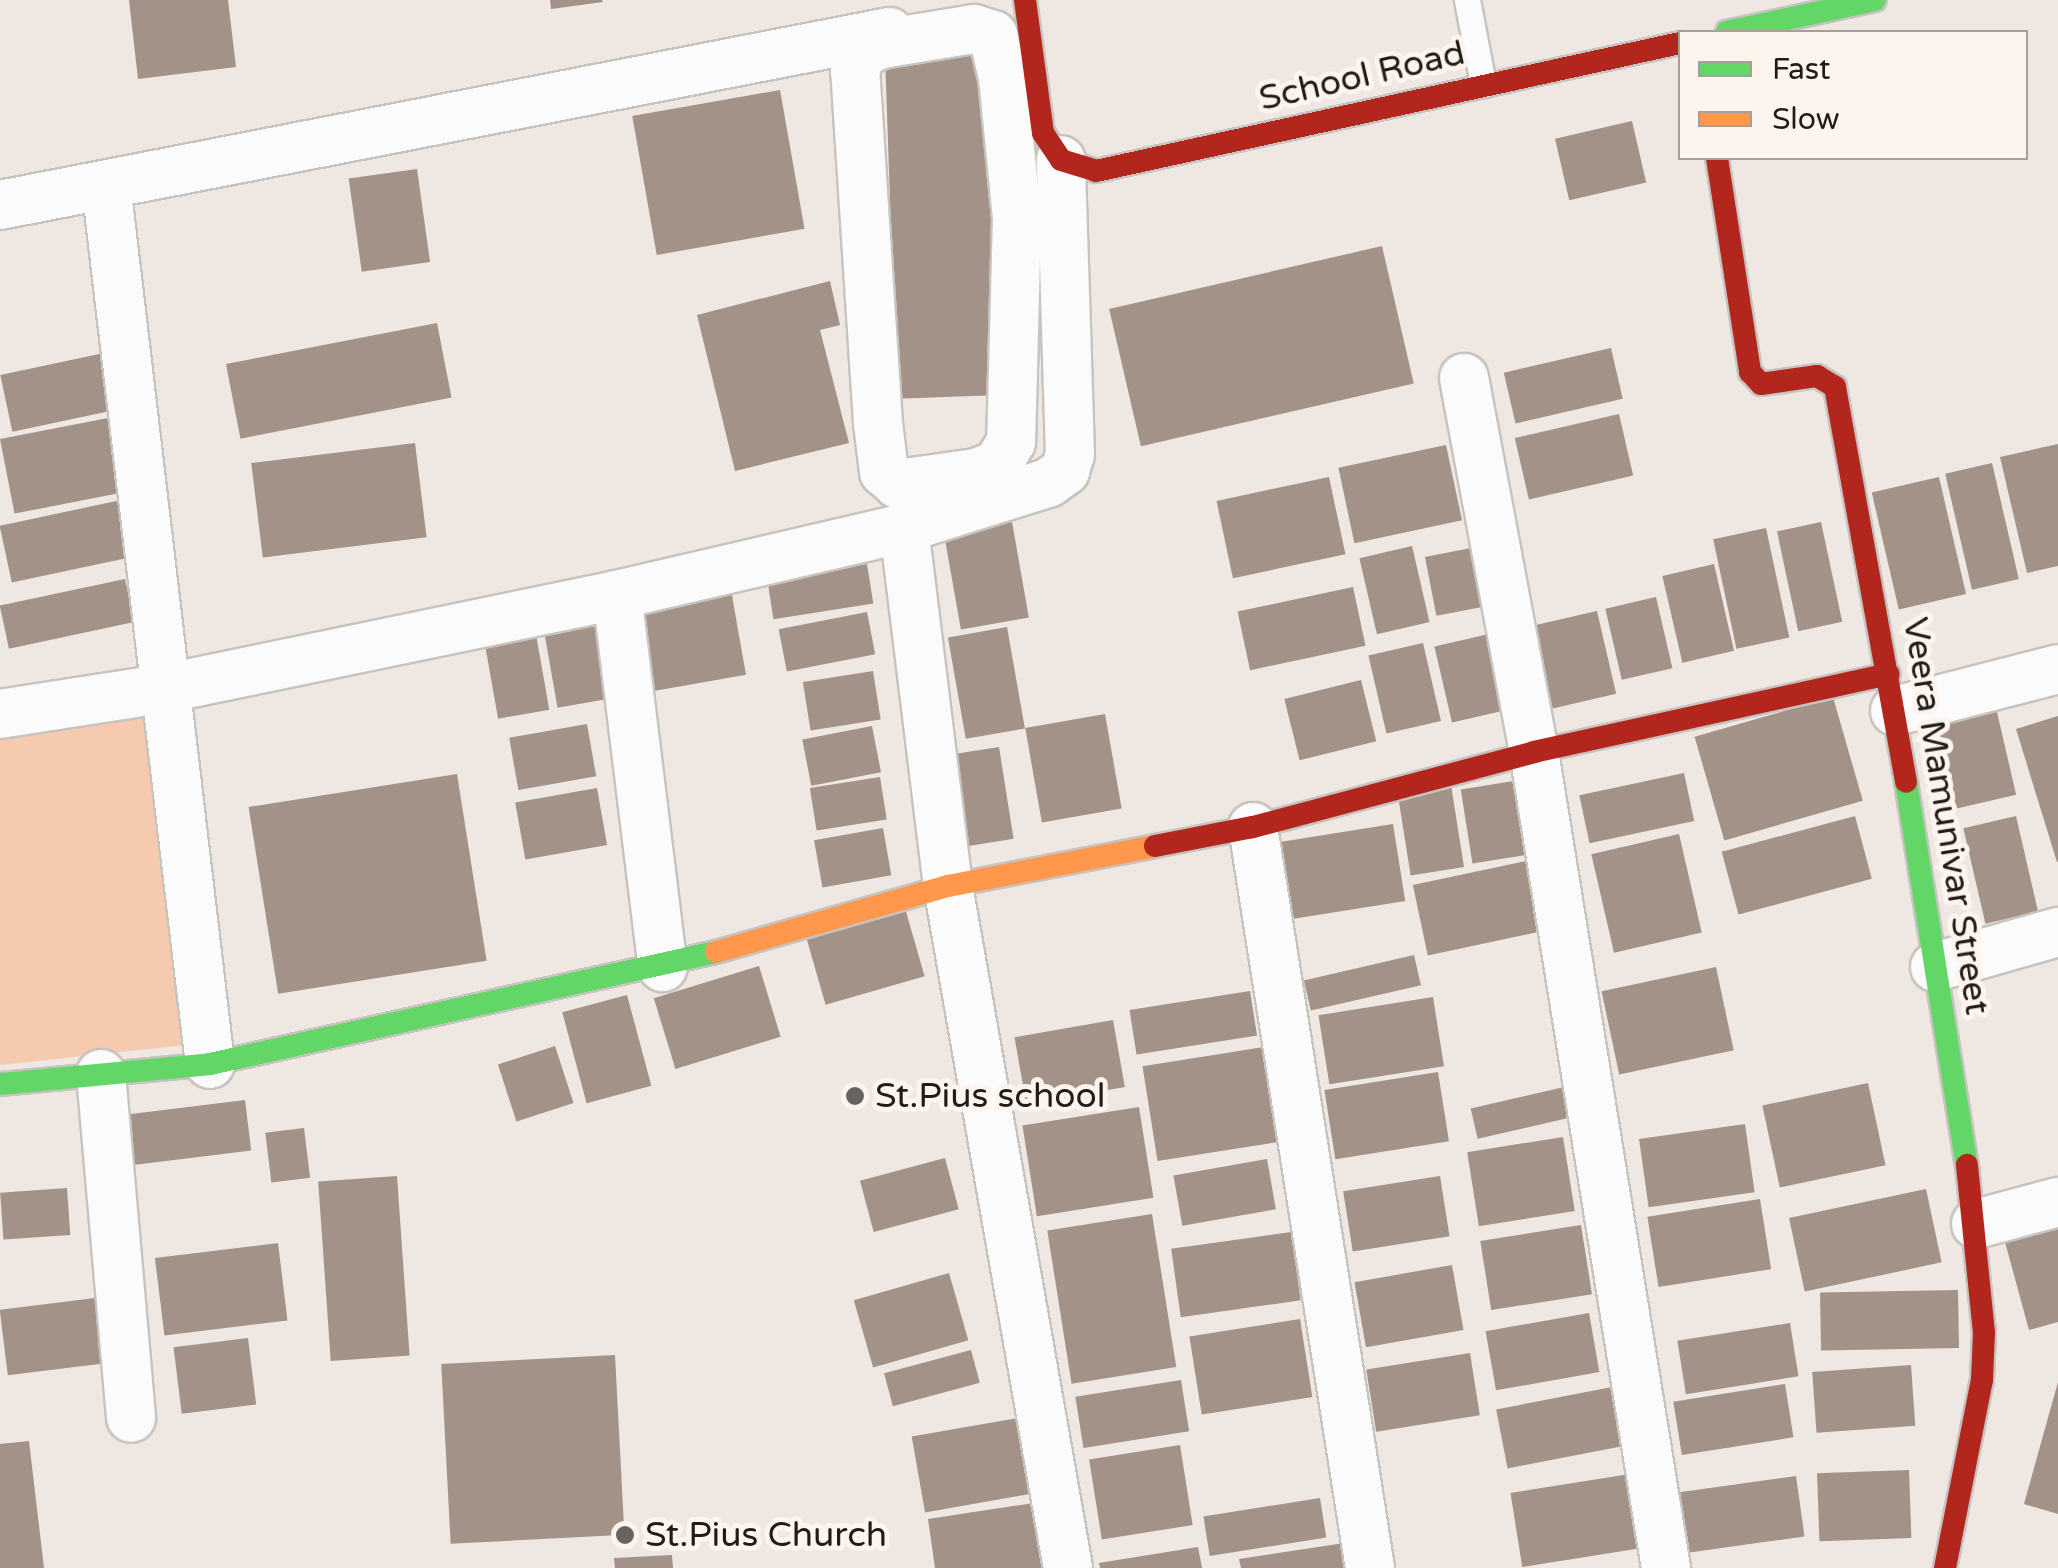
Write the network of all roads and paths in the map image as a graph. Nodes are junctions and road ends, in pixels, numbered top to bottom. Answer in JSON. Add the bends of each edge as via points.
{"nodes":[{"id":1,"x":1467,"y":0,"type":"edge"},
{"id":2,"x":1875,"y":0,"type":"edge"},
{"id":3,"x":1025,"y":2,"type":"edge"},
{"id":4,"x":1737,"y":30,"type":"edge"},
{"id":5,"x":1678,"y":43,"type":"edge"},
{"id":6,"x":1483,"y":84,"type":"junction"},
{"id":7,"x":1717,"y":160,"type":"edge"},
{"id":8,"x":106,"y":184,"type":"junction"},
{"id":9,"x":1043,"y":193,"type":"junction"},
{"id":10,"x":0,"y":205,"type":"edge"},
{"id":11,"x":1464,"y":378,"type":"dead end"},
{"id":12,"x":904,"y":528,"type":"junction"},
{"id":13,"x":617,"y":594,"type":"junction"},
{"id":14,"x":2058,"y":670,"type":"edge"},
{"id":15,"x":168,"y":688,"type":"junction"},
{"id":16,"x":1892,"y":692,"type":"junction"},
{"id":17,"x":0,"y":714,"type":"edge"},
{"id":18,"x":1534,"y":752,"type":"junction"},
{"id":19,"x":1253,"y":827,"type":"junction"},
{"id":20,"x":948,"y":886,"type":"junction"},
{"id":21,"x":2058,"y":932,"type":"edge"},
{"id":22,"x":663,"y":966,"type":"junction"},
{"id":23,"x":1935,"y":966,"type":"junction"},
{"id":24,"x":210,"y":1064,"type":"junction"},
{"id":25,"x":101,"y":1074,"type":"junction"},
{"id":26,"x":0,"y":1084,"type":"edge"},
{"id":27,"x":2058,"y":1202,"type":"edge"},
{"id":28,"x":1976,"y":1224,"type":"junction"},
{"id":29,"x":130,"y":1418,"type":"dead end"},
{"id":30,"x":1068,"y":1568,"type":"edge"},
{"id":31,"x":1370,"y":1568,"type":"edge"},
{"id":32,"x":1666,"y":1568,"type":"edge"},
{"id":33,"x":1945,"y":1568,"type":"edge"}],
"edges":[{"from":1,"to":6,"type":"lane"},
{"from":2,"to":4,"type":"street"},
{"from":3,"to":8,"type":"street"},
{"from":3,"to":9,"type":"street"},
{"from":5,"to":6,"type":"street","name":"School Road"},
{"from":6,"to":9,"type":"street","name":"School Road","via":[[1096,171]]},
{"from":7,"to":16,"type":"street","name":"Veera Mamunivar Street","via":[[1750,372],[1761,384],[1817,376],[1835,387]]},
{"from":8,"to":10,"type":"street"},
{"from":8,"to":15,"type":"street"},
{"from":9,"to":9,"type":"street","via":[[1012,442],[997,465],[976,473],[898,484],[884,472],[878,423],[856,72],[861,53],[974,29],[993,35]]},
{"from":9,"to":12,"type":"street","via":[[1065,471]]},
{"from":11,"to":18,"type":"street"},
{"from":12,"to":13,"type":"street"},
{"from":12,"to":20,"type":"street"},
{"from":13,"to":15,"type":"street"},
{"from":13,"to":22,"type":"street"},
{"from":14,"to":16,"type":"street"},
{"from":15,"to":17,"type":"street"},
{"from":15,"to":24,"type":"street"},
{"from":16,"to":18,"type":"street"},
{"from":16,"to":23,"type":"street","name":"Veera Mamunivar Street"},
{"from":18,"to":19,"type":"street"},
{"from":18,"to":32,"type":"street"},
{"from":19,"to":20,"type":"street"},
{"from":19,"to":31,"type":"street"},
{"from":20,"to":22,"type":"street"},
{"from":20,"to":30,"type":"street"},
{"from":21,"to":23,"type":"street"},
{"from":22,"to":24,"type":"street"},
{"from":23,"to":28,"type":"street","name":"Veera Mamunivar Street"},
{"from":24,"to":25,"type":"street"},
{"from":25,"to":26,"type":"street"},
{"from":25,"to":29,"type":"street"},
{"from":27,"to":28,"type":"street"},
{"from":28,"to":33,"type":"street","name":"Veera Mamunivar Street","via":[[1982,1380]]}]}
